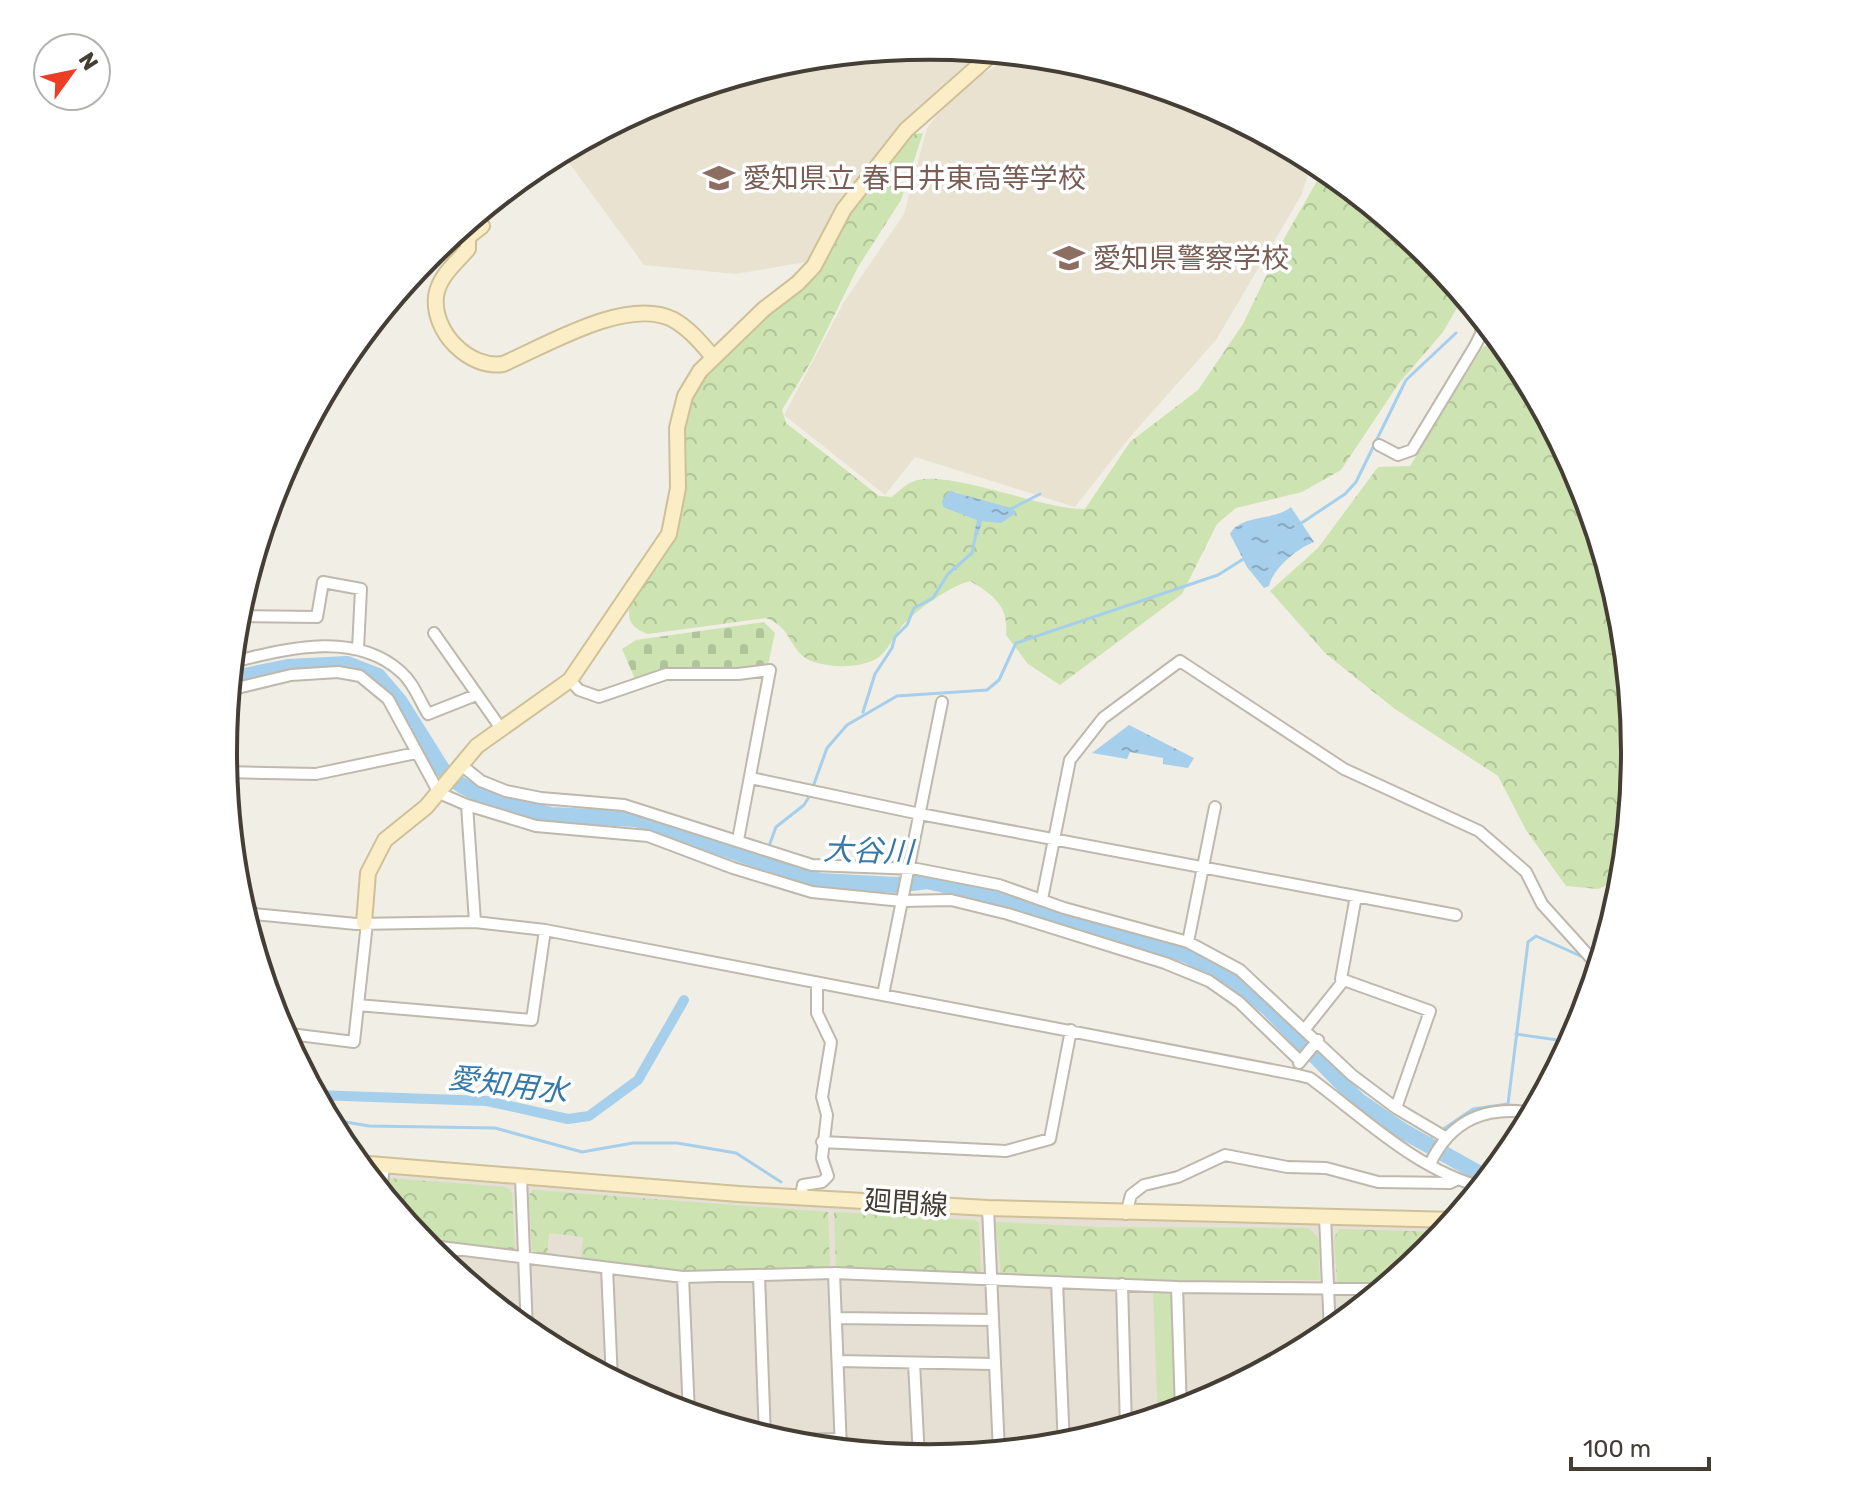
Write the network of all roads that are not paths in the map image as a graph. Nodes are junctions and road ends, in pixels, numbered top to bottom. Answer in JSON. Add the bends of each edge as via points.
{"nodes":[{"id":1,"x":983,"y":62,"type":"edge"},
{"id":2,"x":482,"y":226,"type":"dead end"},
{"id":3,"x":1481,"y":334,"type":"edge"},
{"id":4,"x":713,"y":357,"type":"junction"},
{"id":5,"x":1379,"y":445,"type":"dead end"},
{"id":6,"x":250,"y":616,"type":"edge"},
{"id":7,"x":434,"y":633,"type":"dead end"},
{"id":8,"x":358,"y":649,"type":"junction"},
{"id":9,"x":243,"y":659,"type":"edge"},
{"id":10,"x":570,"y":680,"type":"junction"},
{"id":11,"x":240,"y":687,"type":"edge"},
{"id":12,"x":476,"y":695,"type":"junction"},
{"id":13,"x":942,"y":702,"type":"dead end"},
{"id":14,"x":500,"y":727,"type":"junction"},
{"id":15,"x":416,"y":753,"type":"junction"},
{"id":16,"x":458,"y":766,"type":"junction"},
{"id":17,"x":237,"y":772,"type":"edge"},
{"id":18,"x":751,"y":778,"type":"junction"},
{"id":19,"x":439,"y":793,"type":"junction"},
{"id":20,"x":467,"y":805,"type":"junction"},
{"id":21,"x":1215,"y":807,"type":"dead end"},
{"id":22,"x":920,"y":814,"type":"junction"},
{"id":23,"x":1055,"y":839,"type":"junction"},
{"id":24,"x":738,"y":840,"type":"junction"},
{"id":25,"x":1203,"y":867,"type":"junction"},
{"id":26,"x":909,"y":869,"type":"junction"},
{"id":27,"x":1356,"y":896,"type":"junction"},
{"id":28,"x":903,"y":899,"type":"junction"},
{"id":29,"x":1042,"y":899,"type":"junction"},
{"id":30,"x":257,"y":914,"type":"edge"},
{"id":31,"x":1456,"y":915,"type":"dead end"},
{"id":32,"x":475,"y":922,"type":"junction"},
{"id":33,"x":365,"y":923,"type":"junction"},
{"id":34,"x":545,"y":930,"type":"junction"},
{"id":35,"x":1188,"y":942,"type":"junction"},
{"id":36,"x":1591,"y":956,"type":"edge"},
{"id":37,"x":1344,"y":980,"type":"junction"},
{"id":38,"x":817,"y":983,"type":"junction"},
{"id":39,"x":883,"y":995,"type":"junction"},
{"id":40,"x":358,"y":1005,"type":"junction"},
{"id":41,"x":1305,"y":1029,"type":"junction"},
{"id":42,"x":1071,"y":1030,"type":"junction"},
{"id":43,"x":297,"y":1035,"type":"edge"},
{"id":44,"x":1318,"y":1040,"type":"junction"},
{"id":45,"x":1299,"y":1060,"type":"junction"},
{"id":46,"x":1298,"y":1075,"type":"junction"},
{"id":47,"x":1396,"y":1108,"type":"junction"},
{"id":48,"x":1520,"y":1113,"type":"edge"},
{"id":49,"x":1445,"y":1137,"type":"junction"},
{"id":50,"x":822,"y":1142,"type":"junction"},
{"id":51,"x":1432,"y":1160,"type":"junction"},
{"id":52,"x":374,"y":1165,"type":"edge"},
{"id":53,"x":384,"y":1166,"type":"junction"},
{"id":54,"x":383,"y":1177,"type":"edge"},
{"id":55,"x":521,"y":1177,"type":"junction"},
{"id":56,"x":1456,"y":1180,"type":"junction"},
{"id":57,"x":1471,"y":1184,"type":"edge"},
{"id":58,"x":801,"y":1196,"type":"junction"},
{"id":59,"x":988,"y":1208,"type":"junction"},
{"id":60,"x":1126,"y":1214,"type":"junction"},
{"id":61,"x":1325,"y":1216,"type":"junction"},
{"id":62,"x":1440,"y":1220,"type":"edge"},
{"id":63,"x":447,"y":1248,"type":"edge"},
{"id":64,"x":451,"y":1249,"type":"junction"},
{"id":65,"x":451,"y":1252,"type":"edge"},
{"id":66,"x":523,"y":1258,"type":"junction"},
{"id":67,"x":607,"y":1268,"type":"junction"},
{"id":68,"x":834,"y":1273,"type":"junction"},
{"id":69,"x":759,"y":1275,"type":"junction"},
{"id":70,"x":683,"y":1277,"type":"junction"},
{"id":71,"x":990,"y":1280,"type":"junction"},
{"id":72,"x":1057,"y":1282,"type":"junction"},
{"id":73,"x":1122,"y":1284,"type":"junction"},
{"id":74,"x":1177,"y":1287,"type":"junction"},
{"id":75,"x":1329,"y":1289,"type":"junction"},
{"id":76,"x":1367,"y":1289,"type":"edge"},
{"id":77,"x":526,"y":1315,"type":"edge"},
{"id":78,"x":1330,"y":1317,"type":"edge"},
{"id":79,"x":836,"y":1318,"type":"junction"},
{"id":80,"x":992,"y":1320,"type":"junction"},
{"id":81,"x":838,"y":1361,"type":"junction"},
{"id":82,"x":914,"y":1363,"type":"junction"},
{"id":83,"x":993,"y":1364,"type":"junction"},
{"id":84,"x":611,"y":1368,"type":"edge"},
{"id":85,"x":1181,"y":1397,"type":"edge"},
{"id":86,"x":688,"y":1401,"type":"edge"},
{"id":87,"x":1126,"y":1416,"type":"edge"},
{"id":88,"x":765,"y":1425,"type":"edge"},
{"id":89,"x":1063,"y":1432,"type":"edge"},
{"id":90,"x":841,"y":1439,"type":"edge"},
{"id":91,"x":998,"y":1441,"type":"edge"},
{"id":92,"x":918,"y":1445,"type":"edge"}],
"edges":[{"from":1,"to":4,"type":"street","via":[[906,130],[844,209],[814,266]]},
{"from":2,"to":4,"type":"street","via":[[468,237],[468,249],[442,277],[436,294],[441,322],[469,359],[486,366],[503,364],[612,318],[642,313],[672,320]]},
{"from":3,"to":5,"type":"street","via":[[1412,450],[1398,455]]},
{"from":4,"to":10,"type":"street","via":[[682,407],[669,534]]},
{"from":6,"to":8,"type":"street","via":[[317,617],[323,582],[361,589]]},
{"from":7,"to":12,"type":"street"},
{"from":8,"to":9,"type":"street","via":[[284,650]]},
{"from":8,"to":12,"type":"street","via":[[402,673],[428,714]]},
{"from":10,"to":14,"type":"street"},
{"from":10,"to":18,"type":"street","via":[[587,695],[599,697],[666,674],[770,670]]},
{"from":11,"to":15,"type":"street","via":[[291,675],[360,676],[388,699]]},
{"from":12,"to":14,"type":"street"},
{"from":13,"to":22,"type":"street"},
{"from":14,"to":16,"type":"street"},
{"from":15,"to":17,"type":"street","via":[[316,774]]},
{"from":15,"to":19,"type":"street"},
{"from":16,"to":19,"type":"street"},
{"from":16,"to":24,"type":"street","via":[[506,791],[624,805]]},
{"from":18,"to":22,"type":"street"},
{"from":18,"to":24,"type":"street"},
{"from":19,"to":20,"type":"street"},
{"from":19,"to":33,"type":"street","via":[[385,840],[374,857]]},
{"from":20,"to":28,"type":"street","via":[[536,826],[648,836],[812,892]]},
{"from":20,"to":32,"type":"street"},
{"from":21,"to":25,"type":"street"},
{"from":22,"to":23,"type":"street"},
{"from":22,"to":26,"type":"street"},
{"from":23,"to":25,"type":"street"},
{"from":23,"to":29,"type":"street"},
{"from":23,"to":36,"type":"street","via":[[1070,760],[1092,729],[1180,661],[1344,769],[1479,831],[1526,872],[1542,904]]},
{"from":24,"to":26,"type":"street","via":[[812,865]]},
{"from":25,"to":27,"type":"street"},
{"from":25,"to":35,"type":"street"},
{"from":26,"to":28,"type":"street"},
{"from":26,"to":29,"type":"street","via":[[999,885]]},
{"from":27,"to":31,"type":"street"},
{"from":27,"to":37,"type":"street"},
{"from":28,"to":39,"type":"street"},
{"from":28,"to":45,"type":"street","via":[[934,898],[981,907],[1187,970],[1239,1002]]},
{"from":29,"to":35,"type":"street"},
{"from":30,"to":33,"type":"street"},
{"from":32,"to":33,"type":"street"},
{"from":32,"to":34,"type":"street"},
{"from":33,"to":40,"type":"street"},
{"from":34,"to":38,"type":"street"},
{"from":34,"to":40,"type":"street","via":[[532,1020]]},
{"from":35,"to":41,"type":"street","via":[[1240,970]]},
{"from":37,"to":41,"type":"street"},
{"from":37,"to":47,"type":"street","via":[[1430,1011]]},
{"from":38,"to":39,"type":"street"},
{"from":38,"to":50,"type":"street","via":[[817,1013],[831,1042],[822,1097],[827,1115]]},
{"from":39,"to":42,"type":"street"},
{"from":40,"to":43,"type":"street","via":[[354,1042]]},
{"from":41,"to":44,"type":"street"},
{"from":42,"to":46,"type":"street"},
{"from":42,"to":50,"type":"street","via":[[1050,1139],[1006,1151]]},
{"from":44,"to":45,"type":"street"},
{"from":44,"to":47,"type":"street","via":[[1352,1075]]},
{"from":45,"to":46,"type":"street"},
{"from":46,"to":51,"type":"street","via":[[1310,1078],[1416,1159]]},
{"from":47,"to":49,"type":"street"},
{"from":48,"to":49,"type":"street","via":[[1481,1113]]},
{"from":49,"to":51,"type":"street"},
{"from":50,"to":58,"type":"street","via":[[828,1176],[803,1185]]},
{"from":51,"to":56,"type":"street"},
{"from":52,"to":53,"type":"street","name":"廻間線"},
{"from":53,"to":54,"type":"street"},
{"from":53,"to":55,"type":"street","name":"廻間線"},
{"from":55,"to":58,"type":"street","name":"廻間線"},
{"from":55,"to":66,"type":"street"},
{"from":56,"to":57,"type":"street"},
{"from":56,"to":60,"type":"street","via":[[1378,1182],[1326,1168],[1225,1155],[1178,1177],[1144,1185],[1131,1195]]},
{"from":58,"to":59,"type":"street","name":"廻間線"},
{"from":59,"to":60,"type":"street","name":"廻間線"},
{"from":59,"to":71,"type":"street"},
{"from":60,"to":61,"type":"street","name":"廻間線"},
{"from":61,"to":62,"type":"street","name":"廻間線"},
{"from":61,"to":75,"type":"street"},
{"from":63,"to":64,"type":"street"},
{"from":64,"to":65,"type":"street"},
{"from":64,"to":66,"type":"street"},
{"from":66,"to":67,"type":"street"},
{"from":66,"to":77,"type":"street"},
{"from":67,"to":70,"type":"street"},
{"from":67,"to":84,"type":"street"},
{"from":68,"to":69,"type":"street"},
{"from":68,"to":71,"type":"street"},
{"from":68,"to":79,"type":"street"},
{"from":69,"to":70,"type":"street"},
{"from":69,"to":88,"type":"street"},
{"from":70,"to":86,"type":"street"},
{"from":71,"to":72,"type":"street"},
{"from":71,"to":80,"type":"street"},
{"from":72,"to":73,"type":"street"},
{"from":72,"to":89,"type":"street"},
{"from":73,"to":74,"type":"street"},
{"from":73,"to":87,"type":"street"},
{"from":74,"to":75,"type":"street"},
{"from":74,"to":85,"type":"street"},
{"from":75,"to":76,"type":"street"},
{"from":75,"to":78,"type":"street"},
{"from":79,"to":80,"type":"street"},
{"from":79,"to":81,"type":"street"},
{"from":80,"to":83,"type":"street"},
{"from":81,"to":82,"type":"street"},
{"from":81,"to":90,"type":"street"},
{"from":82,"to":83,"type":"street"},
{"from":82,"to":92,"type":"street"},
{"from":83,"to":91,"type":"street"}]}
